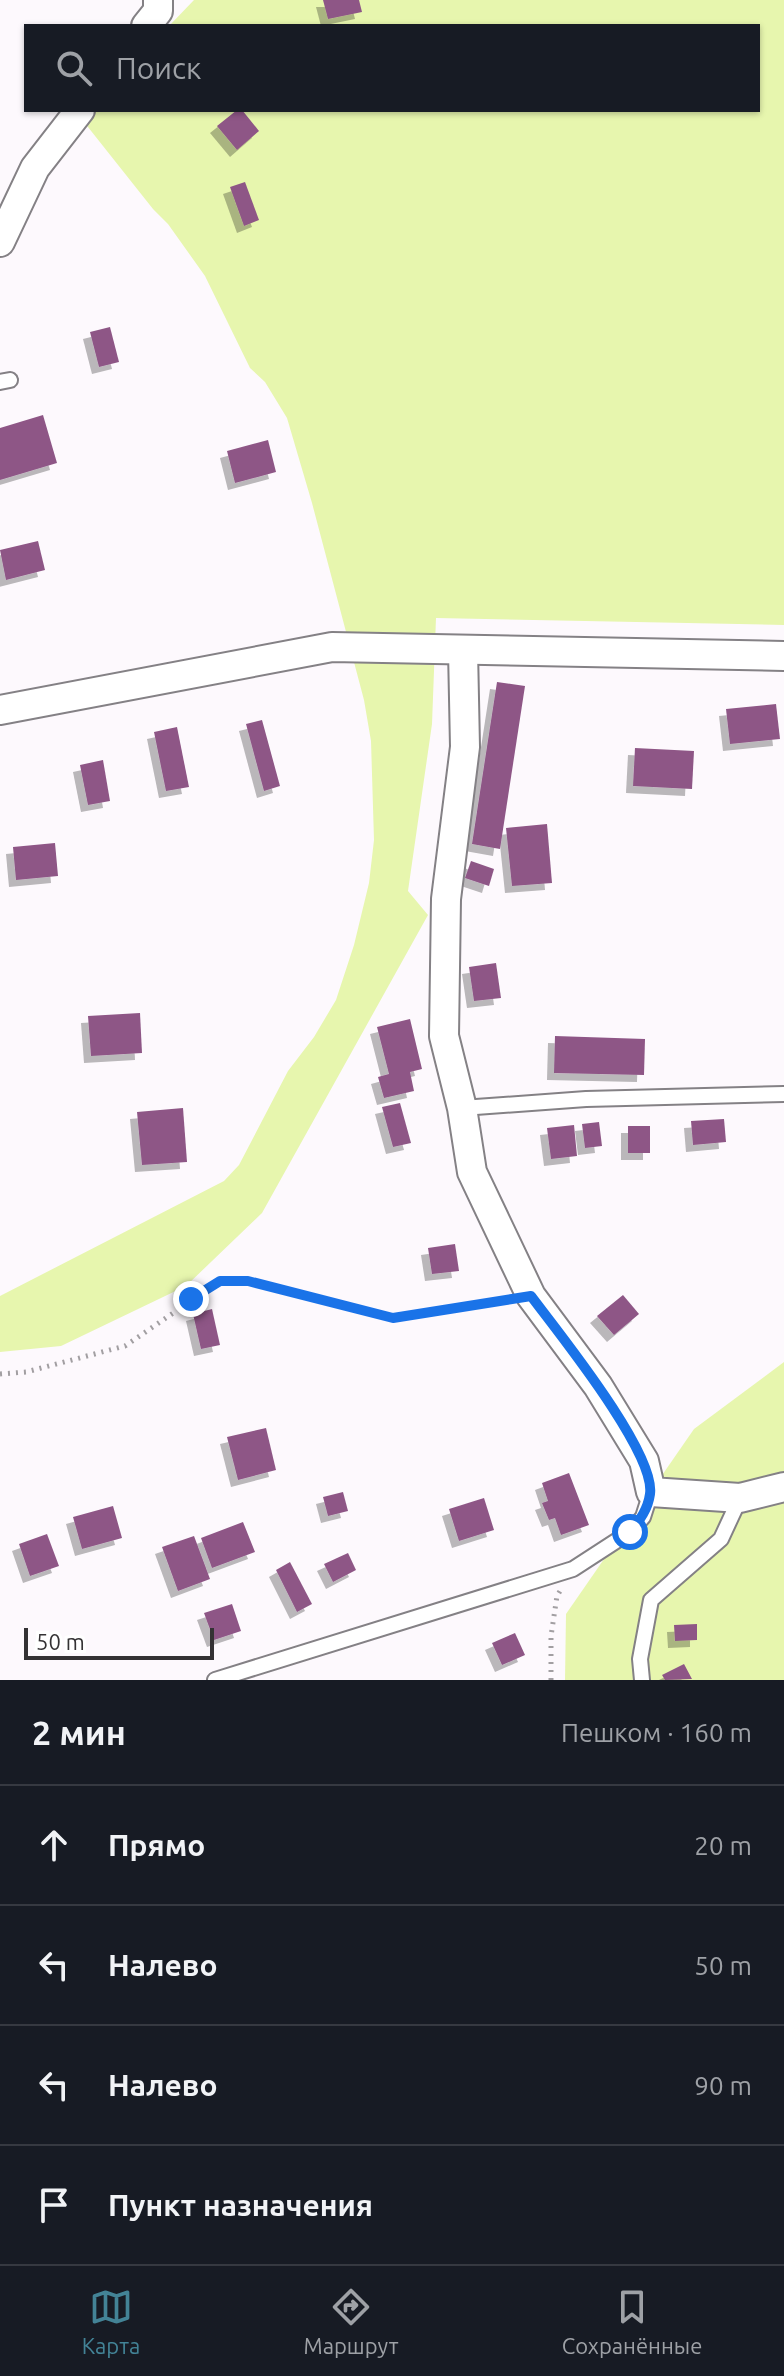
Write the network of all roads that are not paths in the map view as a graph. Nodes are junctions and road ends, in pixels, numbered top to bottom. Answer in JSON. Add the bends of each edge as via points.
{"nodes":[{"id":1,"x":78,"y":112,"type":"edge"},
{"id":2,"x":0,"y":242,"type":"edge"},
{"id":3,"x":463,"y":650,"type":"junction"},
{"id":4,"x":784,"y":656,"type":"edge"},
{"id":5,"x":0,"y":710,"type":"edge"},
{"id":6,"x":784,"y":1094,"type":"edge"},
{"id":7,"x":462,"y":1108,"type":"junction"},
{"id":8,"x":784,"y":1487,"type":"edge"},
{"id":9,"x":651,"y":1492,"type":"junction"},
{"id":10,"x":740,"y":1498,"type":"junction"},
{"id":11,"x":215,"y":1680,"type":"edge"},
{"id":12,"x":642,"y":1680,"type":"edge"}],
"edges":[{"from":1,"to":2,"type":"street","via":[[35,168]]},
{"from":3,"to":4,"type":"street"},
{"from":3,"to":5,"type":"street","via":[[332,647]]},
{"from":3,"to":7,"type":"street","via":[[465,747],[446,899],[444,1021]]},
{"from":6,"to":7,"type":"lane"},
{"from":7,"to":9,"type":"street","via":[[472,1172],[531,1296],[598,1386],[644,1461]]},
{"from":8,"to":10,"type":"street"},
{"from":9,"to":10,"type":"street"},
{"from":9,"to":11,"type":"lane","via":[[643,1517],[630,1532],[573,1569]]},
{"from":10,"to":12,"type":"lane","via":[[721,1539],[651,1600],[640,1659]]}]}
